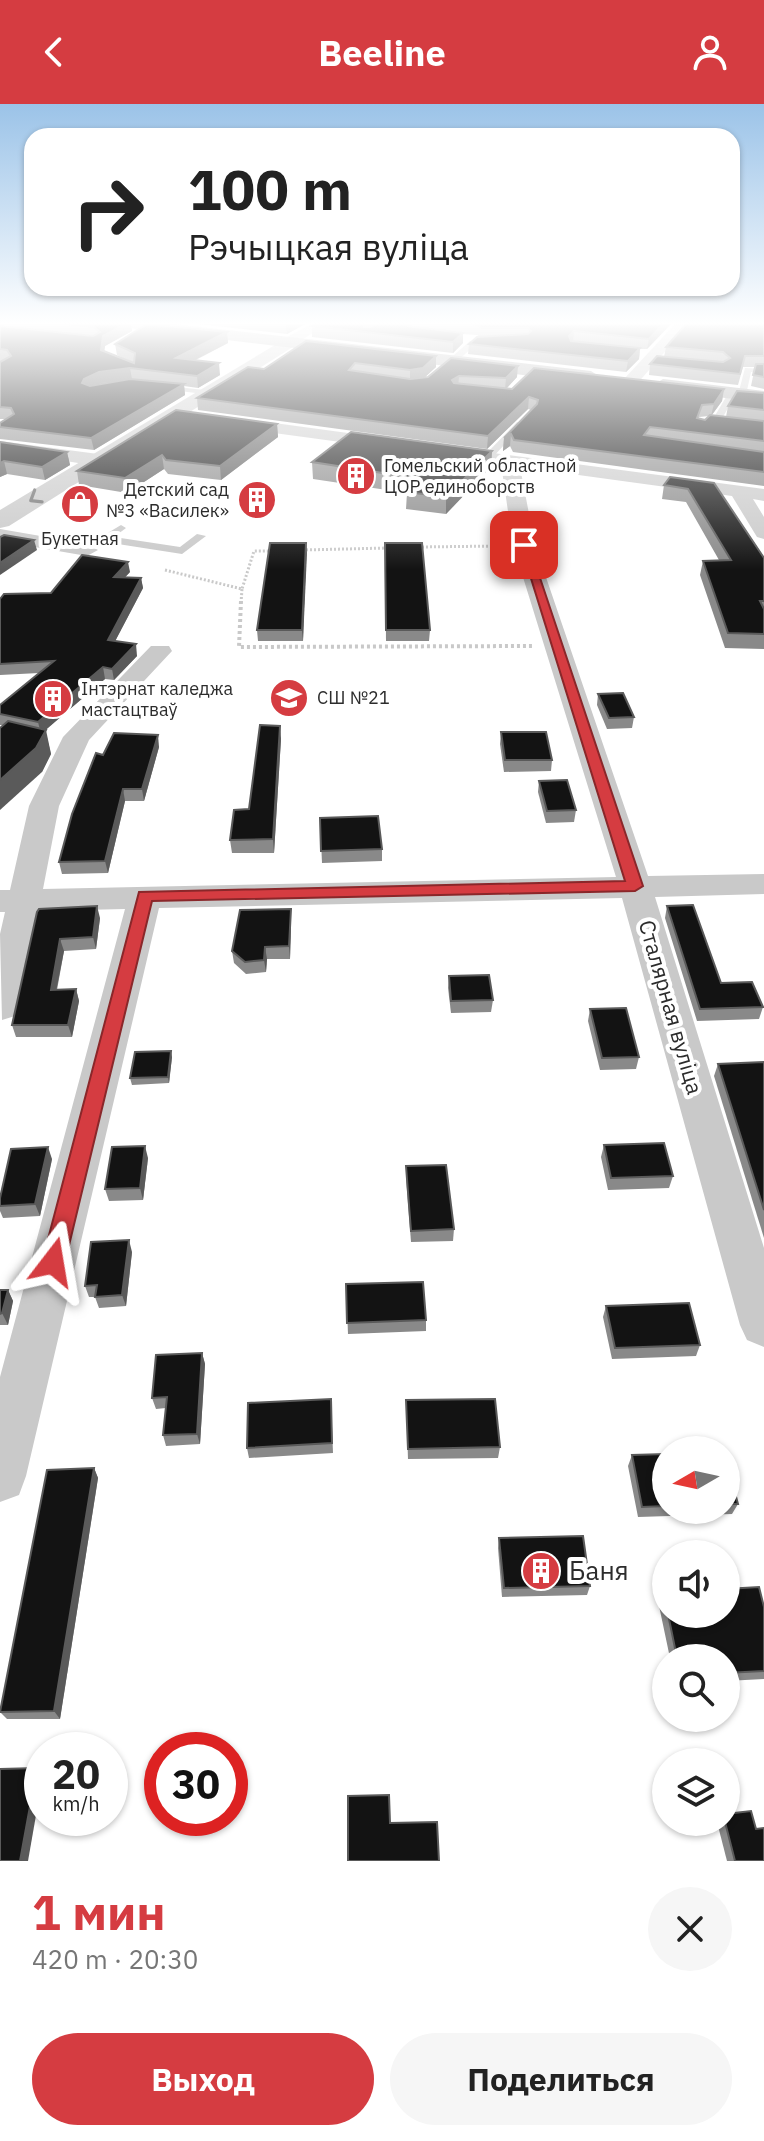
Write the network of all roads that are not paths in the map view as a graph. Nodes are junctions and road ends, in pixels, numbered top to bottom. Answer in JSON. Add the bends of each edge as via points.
{"nodes":[{"id":1,"x":181,"y":406,"type":"edge"},
{"id":2,"x":728,"y":406,"type":"edge"},
{"id":3,"x":168,"y":414,"type":"junction"},
{"id":4,"x":530,"y":414,"type":"edge"},
{"id":5,"x":716,"y":422,"type":"junction"},
{"id":6,"x":728,"y":424,"type":"edge"},
{"id":7,"x":700,"y":427,"type":"edge"},
{"id":8,"x":0,"y":446,"type":"edge"},
{"id":9,"x":411,"y":447,"type":"edge"},
{"id":10,"x":490,"y":457,"type":"junction"},
{"id":11,"x":98,"y":460,"type":"junction"},
{"id":12,"x":738,"y":491,"type":"junction"},
{"id":13,"x":764,"y":495,"type":"edge"},
{"id":14,"x":0,"y":521,"type":"edge"},
{"id":15,"x":121,"y":528,"type":"dead end"},
{"id":16,"x":764,"y":533,"type":"edge"},
{"id":17,"x":0,"y":535,"type":"edge"},
{"id":18,"x":201,"y":536,"type":"dead end"},
{"id":19,"x":88,"y":545,"type":"junction"},
{"id":20,"x":160,"y":651,"type":"dead end"},
{"id":21,"x":764,"y":884,"type":"edge"},
{"id":22,"x":635,"y":886,"type":"junction"},
{"id":23,"x":145,"y":896,"type":"junction"},
{"id":24,"x":12,"y":900,"type":"edge"},
{"id":25,"x":2,"y":1007,"type":"edge"},
{"id":26,"x":764,"y":1325,"type":"edge"},
{"id":27,"x":0,"y":1476,"type":"edge"}],
"edges":[{"from":1,"to":3,"type":"street"},
{"from":2,"to":5,"type":"lane"},
{"from":3,"to":9,"type":"street"},
{"from":3,"to":11,"type":"street"},
{"from":4,"to":10,"type":"lane"},
{"from":5,"to":6,"type":"lane"},
{"from":5,"to":7,"type":"lane","via":[[704,421]]},
{"from":8,"to":11,"type":"street"},
{"from":10,"to":12,"type":"street"},
{"from":10,"to":22,"type":"street","name":"Сталярная вуліца","via":[[524,545]]},
{"from":11,"to":14,"type":"street","one_way":true},
{"from":12,"to":13,"type":"street"},
{"from":12,"to":16,"type":"street"},
{"from":15,"to":19,"type":"lane"},
{"from":17,"to":19,"type":"street"},
{"from":18,"to":19,"type":"lane","via":[[182,551]]},
{"from":20,"to":24,"type":"street","via":[[77,737],[44,806]]},
{"from":21,"to":22,"type":"street"},
{"from":22,"to":23,"type":"street"},
{"from":22,"to":26,"type":"street","name":"Сталярная вуліца"},
{"from":23,"to":24,"type":"street"},
{"from":23,"to":27,"type":"street"},
{"from":24,"to":25,"type":"street"}]}
